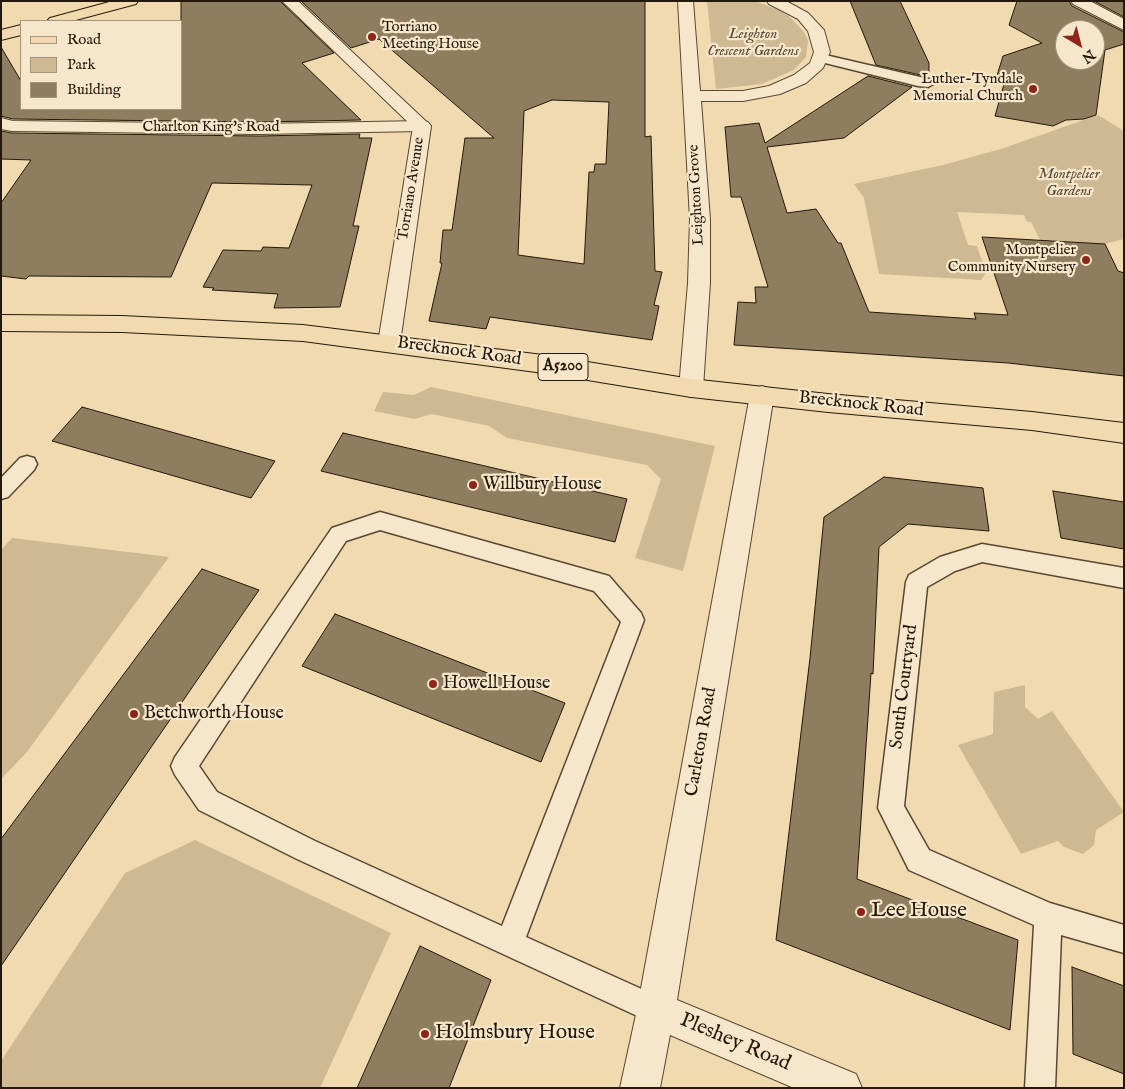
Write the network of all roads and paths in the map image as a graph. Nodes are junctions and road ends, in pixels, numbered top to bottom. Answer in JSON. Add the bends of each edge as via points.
{"nodes":[{"id":1,"x":131,"y":1,"type":"edge"},
{"id":2,"x":289,"y":1,"type":"edge"},
{"id":3,"x":685,"y":1,"type":"edge"},
{"id":4,"x":774,"y":1,"type":"edge"},
{"id":5,"x":1078,"y":1,"type":"edge"},
{"id":6,"x":59,"y":20,"type":"edge"},
{"id":7,"x":1124,"y":25,"type":"edge"},
{"id":8,"x":20,"y":30,"type":"edge"},
{"id":9,"x":1,"y":35,"type":"edge"},
{"id":10,"x":821,"y":58,"type":"junction"},
{"id":11,"x":928,"y":82,"type":"dead end"},
{"id":12,"x":691,"y":96,"type":"junction"},
{"id":13,"x":1,"y":123,"type":"edge"},
{"id":14,"x":422,"y":126,"type":"junction"},
{"id":15,"x":1,"y":323,"type":"edge"},
{"id":16,"x":389,"y":343,"type":"junction"},
{"id":17,"x":691,"y":388,"type":"junction"},
{"id":18,"x":762,"y":395,"type":"junction"},
{"id":19,"x":1124,"y":433,"type":"edge"},
{"id":20,"x":27,"y":464,"type":"dead end"},
{"id":21,"x":1,"y":491,"type":"edge"},
{"id":22,"x":1124,"y":578,"type":"edge"},
{"id":23,"x":1048,"y":917,"type":"junction"},
{"id":24,"x":1124,"y":939,"type":"edge"},
{"id":25,"x":509,"y":944,"type":"junction"},
{"id":26,"x":656,"y":1010,"type":"junction"},
{"id":27,"x":640,"y":1088,"type":"edge"},
{"id":28,"x":842,"y":1088,"type":"edge"},
{"id":29,"x":1040,"y":1088,"type":"edge"}],
"edges":[{"from":1,"to":6,"type":"main road"},
{"from":2,"to":14,"type":"street","name":"Torriano Avenue"},
{"from":3,"to":12,"type":"street","name":"Leighton Grove"},
{"from":4,"to":10,"type":"street","via":[[811,23],[821,44]]},
{"from":5,"to":7,"type":"street"},
{"from":8,"to":9,"type":"main road"},
{"from":10,"to":11,"type":"lane"},
{"from":10,"to":12,"type":"street","via":[[800,78],[774,90],[743,96]]},
{"from":12,"to":17,"type":"street","name":"Leighton Grove","via":[[700,219]]},
{"from":13,"to":14,"type":"street","name":"Charlton King's Road","via":[[12,126],[240,129]]},
{"from":14,"to":16,"type":"street","name":"Torriano Avenue"},
{"from":15,"to":16,"type":"main road","name":"Brecknock Road","number":"A5200","via":[[254,330]]},
{"from":16,"to":17,"type":"main road","name":"Brecknock Road","number":"A5200"},
{"from":17,"to":18,"type":"main road","name":"Brecknock Road","number":"A5200"},
{"from":18,"to":19,"type":"main road","name":"Brecknock Road","number":"A5200"},
{"from":18,"to":26,"type":"street","name":"Carleton Road"},
{"from":20,"to":21,"type":"lane"},
{"from":22,"to":23,"type":"lane","name":"South Courtyard","via":[[982,553],[948,564],[917,582],[891,808],[919,860]]},
{"from":23,"to":24,"type":"lane","name":"South Courtyard"},
{"from":23,"to":29,"type":"lane"},
{"from":25,"to":25,"type":"lane","via":[[208,801],[184,766],[339,534],[380,521],[601,583],[633,620]]},
{"from":25,"to":26,"type":"lane"},
{"from":26,"to":27,"type":"street","name":"Carleton Road"},
{"from":26,"to":28,"type":"street","name":"Pleshey Road"}]}
